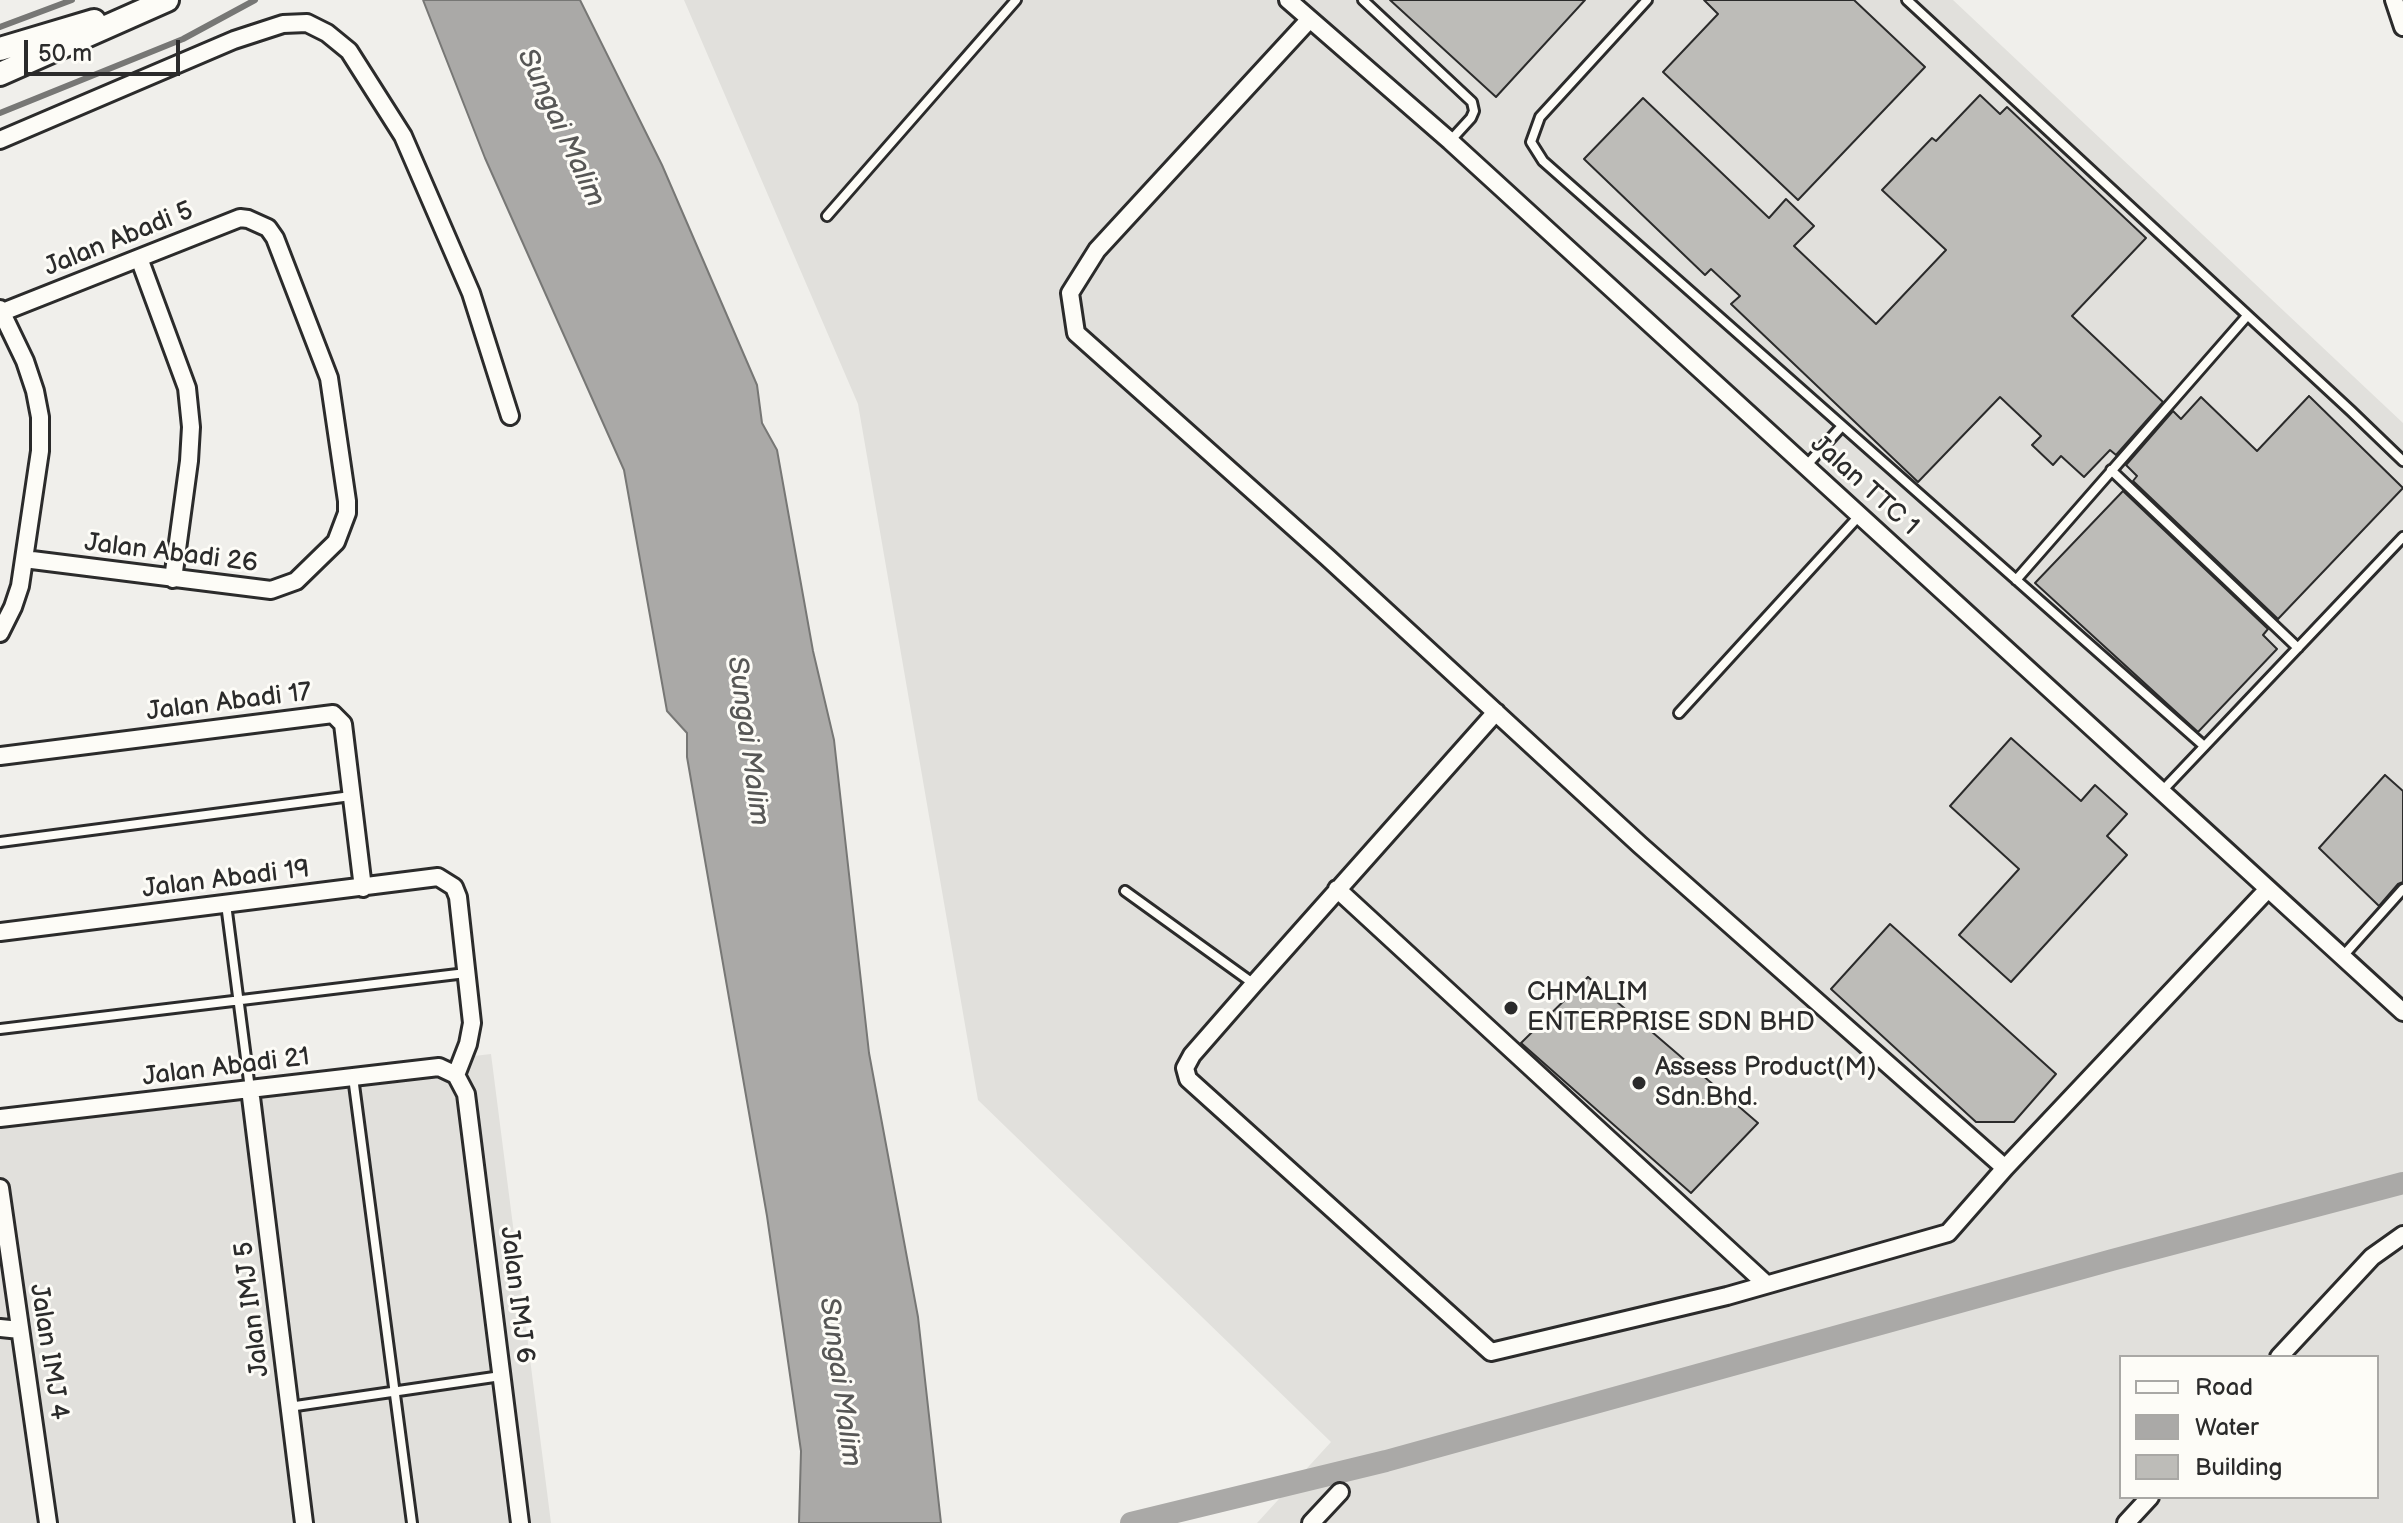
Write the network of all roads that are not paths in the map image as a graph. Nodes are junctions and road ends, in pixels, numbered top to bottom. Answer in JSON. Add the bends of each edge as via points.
{"nodes":[{"id":1,"x":1016,"y":0,"type":"edge"},
{"id":2,"x":1288,"y":0,"type":"edge"},
{"id":3,"x":1363,"y":0,"type":"edge"},
{"id":4,"x":1647,"y":0,"type":"edge"},
{"id":5,"x":1907,"y":0,"type":"edge"},
{"id":6,"x":2394,"y":0,"type":"edge"},
{"id":7,"x":156,"y":5,"type":"edge"},
{"id":8,"x":1309,"y":20,"type":"junction"},
{"id":9,"x":2403,"y":27,"type":"edge"},
{"id":10,"x":0,"y":49,"type":"edge"},
{"id":11,"x":0,"y":74,"type":"edge"},
{"id":12,"x":0,"y":140,"type":"edge"},
{"id":13,"x":1450,"y":141,"type":"junction"},
{"id":14,"x":827,"y":216,"type":"dead end"},
{"id":15,"x":256,"y":222,"type":"joint"},
{"id":16,"x":139,"y":258,"type":"junction"},
{"id":17,"x":1,"y":311,"type":"edge"},
{"id":18,"x":2247,"y":316,"type":"junction"},
{"id":19,"x":510,"y":416,"type":"dead end"},
{"id":20,"x":1842,"y":426,"type":"junction"},
{"id":21,"x":2403,"y":461,"type":"edge"},
{"id":22,"x":1806,"y":466,"type":"junction"},
{"id":23,"x":2111,"y":470,"type":"junction"},
{"id":24,"x":1860,"y":515,"type":"junction"},
{"id":25,"x":2403,"y":537,"type":"edge"},
{"id":26,"x":24,"y":559,"type":"junction"},
{"id":27,"x":173,"y":579,"type":"junction"},
{"id":28,"x":2016,"y":580,"type":"junction"},
{"id":29,"x":0,"y":633,"type":"edge"},
{"id":30,"x":2298,"y":648,"type":"junction"},
{"id":31,"x":1496,"y":712,"type":"junction"},
{"id":32,"x":1679,"y":713,"type":"dead end"},
{"id":33,"x":2204,"y":746,"type":"junction"},
{"id":34,"x":0,"y":756,"type":"edge"},
{"id":35,"x":2161,"y":791,"type":"junction"},
{"id":36,"x":352,"y":796,"type":"junction"},
{"id":37,"x":0,"y":842,"type":"edge"},
{"id":38,"x":363,"y":888,"type":"junction"},
{"id":39,"x":1337,"y":889,"type":"junction"},
{"id":40,"x":2268,"y":889,"type":"junction"},
{"id":41,"x":2403,"y":889,"type":"edge"},
{"id":42,"x":1125,"y":891,"type":"dead end"},
{"id":43,"x":226,"y":904,"type":"junction"},
{"id":44,"x":0,"y":932,"type":"edge"},
{"id":45,"x":2342,"y":957,"type":"junction"},
{"id":46,"x":466,"y":973,"type":"junction"},
{"id":47,"x":1254,"y":984,"type":"junction"},
{"id":48,"x":238,"y":999,"type":"junction"},
{"id":49,"x":2403,"y":1012,"type":"edge"},
{"id":50,"x":0,"y":1029,"type":"edge"},
{"id":51,"x":456,"y":1075,"type":"junction"},
{"id":52,"x":353,"y":1077,"type":"junction"},
{"id":53,"x":250,"y":1089,"type":"junction"},
{"id":54,"x":0,"y":1118,"type":"edge"},
{"id":55,"x":2005,"y":1168,"type":"junction"},
{"id":56,"x":0,"y":1188,"type":"edge"},
{"id":57,"x":2403,"y":1235,"type":"edge"},
{"id":58,"x":1766,"y":1284,"type":"junction"},
{"id":59,"x":0,"y":1328,"type":"edge"},
{"id":60,"x":20,"y":1330,"type":"junction"},
{"id":61,"x":2281,"y":1355,"type":"edge"},
{"id":62,"x":502,"y":1376,"type":"junction"},
{"id":63,"x":395,"y":1392,"type":"junction"},
{"id":64,"x":289,"y":1408,"type":"junction"},
{"id":65,"x":1340,"y":1492,"type":"dead end"},
{"id":66,"x":2148,"y":1499,"type":"edge"},
{"id":67,"x":48,"y":1523,"type":"edge"},
{"id":68,"x":304,"y":1523,"type":"edge"},
{"id":69,"x":412,"y":1523,"type":"edge"},
{"id":70,"x":520,"y":1523,"type":"edge"},
{"id":71,"x":1311,"y":1523,"type":"edge"},
{"id":72,"x":2126,"y":1523,"type":"edge"}],
"edges":[{"from":1,"to":14,"type":"lane"},
{"from":2,"to":8,"type":"street","name":"Jalan TTC 1"},
{"from":3,"to":13,"type":"lane","via":[[1472,102],[1471,118]]},
{"from":4,"to":20,"type":"lane","via":[[1540,117],[1531,142],[1543,161]]},
{"from":5,"to":18,"type":"lane"},
{"from":6,"to":9,"type":"street"},
{"from":7,"to":10,"type":"main road"},
{"from":7,"to":11,"type":"main road"},
{"from":8,"to":13,"type":"street","name":"Jalan TTC 1"},
{"from":8,"to":31,"type":"street","via":[[1097,250],[1070,293],[1076,333]]},
{"from":12,"to":19,"type":"street","via":[[234,40],[283,24],[307,23],[327,33],[349,51],[403,136],[471,293]]},
{"from":13,"to":22,"type":"street","name":"Jalan TTC 1"},
{"from":15,"to":16,"type":"street","name":"Jalan Abadi 5","via":[[240,218]]},
{"from":15,"to":27,"type":"street","name":"Jalan Abadi 26","via":[[275,238],[329,378],[347,513],[336,542],[285,587]]},
{"from":16,"to":17,"type":"street","name":"Jalan Abadi 5"},
{"from":16,"to":27,"type":"street","via":[[187,388],[189,461]]},
{"from":17,"to":26,"type":"street","via":[[25,361],[40,417],[38,476]]},
{"from":18,"to":21,"type":"lane"},
{"from":18,"to":23,"type":"lane"},
{"from":20,"to":22,"type":"lane"},
{"from":20,"to":28,"type":"lane"},
{"from":22,"to":24,"type":"street","name":"Jalan TTC 1"},
{"from":23,"to":28,"type":"lane"},
{"from":23,"to":30,"type":"lane"},
{"from":24,"to":32,"type":"lane"},
{"from":24,"to":35,"type":"street","name":"Jalan TTC 1"},
{"from":25,"to":30,"type":"lane"},
{"from":26,"to":27,"type":"street","name":"Jalan Abadi 26"},
{"from":26,"to":29,"type":"street","via":[[13,607]]},
{"from":28,"to":33,"type":"lane"},
{"from":30,"to":33,"type":"lane"},
{"from":31,"to":39,"type":"street"},
{"from":31,"to":55,"type":"street"},
{"from":33,"to":35,"type":"lane"},
{"from":34,"to":36,"type":"street","name":"Jalan Abadi 17","via":[[333,714],[343,724]]},
{"from":35,"to":40,"type":"street","name":"Jalan TTC 1"},
{"from":36,"to":37,"type":"lane"},
{"from":36,"to":38,"type":"street","name":"Jalan Abadi 17"},
{"from":38,"to":43,"type":"street","name":"Jalan Abadi 19"},
{"from":38,"to":46,"type":"street","name":"Jalan Abadi 19","via":[[438,877],[454,887]]},
{"from":39,"to":47,"type":"street"},
{"from":39,"to":58,"type":"street"},
{"from":40,"to":45,"type":"street","name":"Jalan TTC 1"},
{"from":40,"to":55,"type":"street"},
{"from":41,"to":45,"type":"lane"},
{"from":42,"to":47,"type":"lane"},
{"from":43,"to":44,"type":"street","name":"Jalan Abadi 19"},
{"from":43,"to":48,"type":"lane"},
{"from":45,"to":49,"type":"street","name":"Jalan TTC 1"},
{"from":46,"to":48,"type":"lane"},
{"from":46,"to":51,"type":"street","via":[[472,1023]]},
{"from":47,"to":58,"type":"street","via":[[1192,1055],[1185,1068],[1188,1079],[1491,1352]]},
{"from":48,"to":50,"type":"lane"},
{"from":48,"to":53,"type":"lane"},
{"from":51,"to":52,"type":"street","name":"Jalan Abadi 21","via":[[439,1067]]},
{"from":51,"to":62,"type":"street","name":"Jalan IMJ 6","via":[[466,1094]]},
{"from":52,"to":53,"type":"street","name":"Jalan Abadi 21"},
{"from":52,"to":63,"type":"lane"},
{"from":53,"to":54,"type":"street","name":"Jalan Abadi 21"},
{"from":53,"to":64,"type":"street","name":"Jalan IMJ 5"},
{"from":55,"to":58,"type":"street","via":[[1948,1233]]},
{"from":56,"to":60,"type":"street","name":"Jalan IMJ 4"},
{"from":57,"to":61,"type":"street","via":[[2372,1257]]},
{"from":59,"to":60,"type":"street"},
{"from":60,"to":67,"type":"street","name":"Jalan IMJ 4"},
{"from":62,"to":63,"type":"lane"},
{"from":62,"to":70,"type":"street","name":"Jalan IMJ 6"},
{"from":63,"to":64,"type":"lane"},
{"from":63,"to":69,"type":"lane"},
{"from":64,"to":68,"type":"street","name":"Jalan IMJ 5"},
{"from":65,"to":71,"type":"street"},
{"from":66,"to":72,"type":"street"}]}
